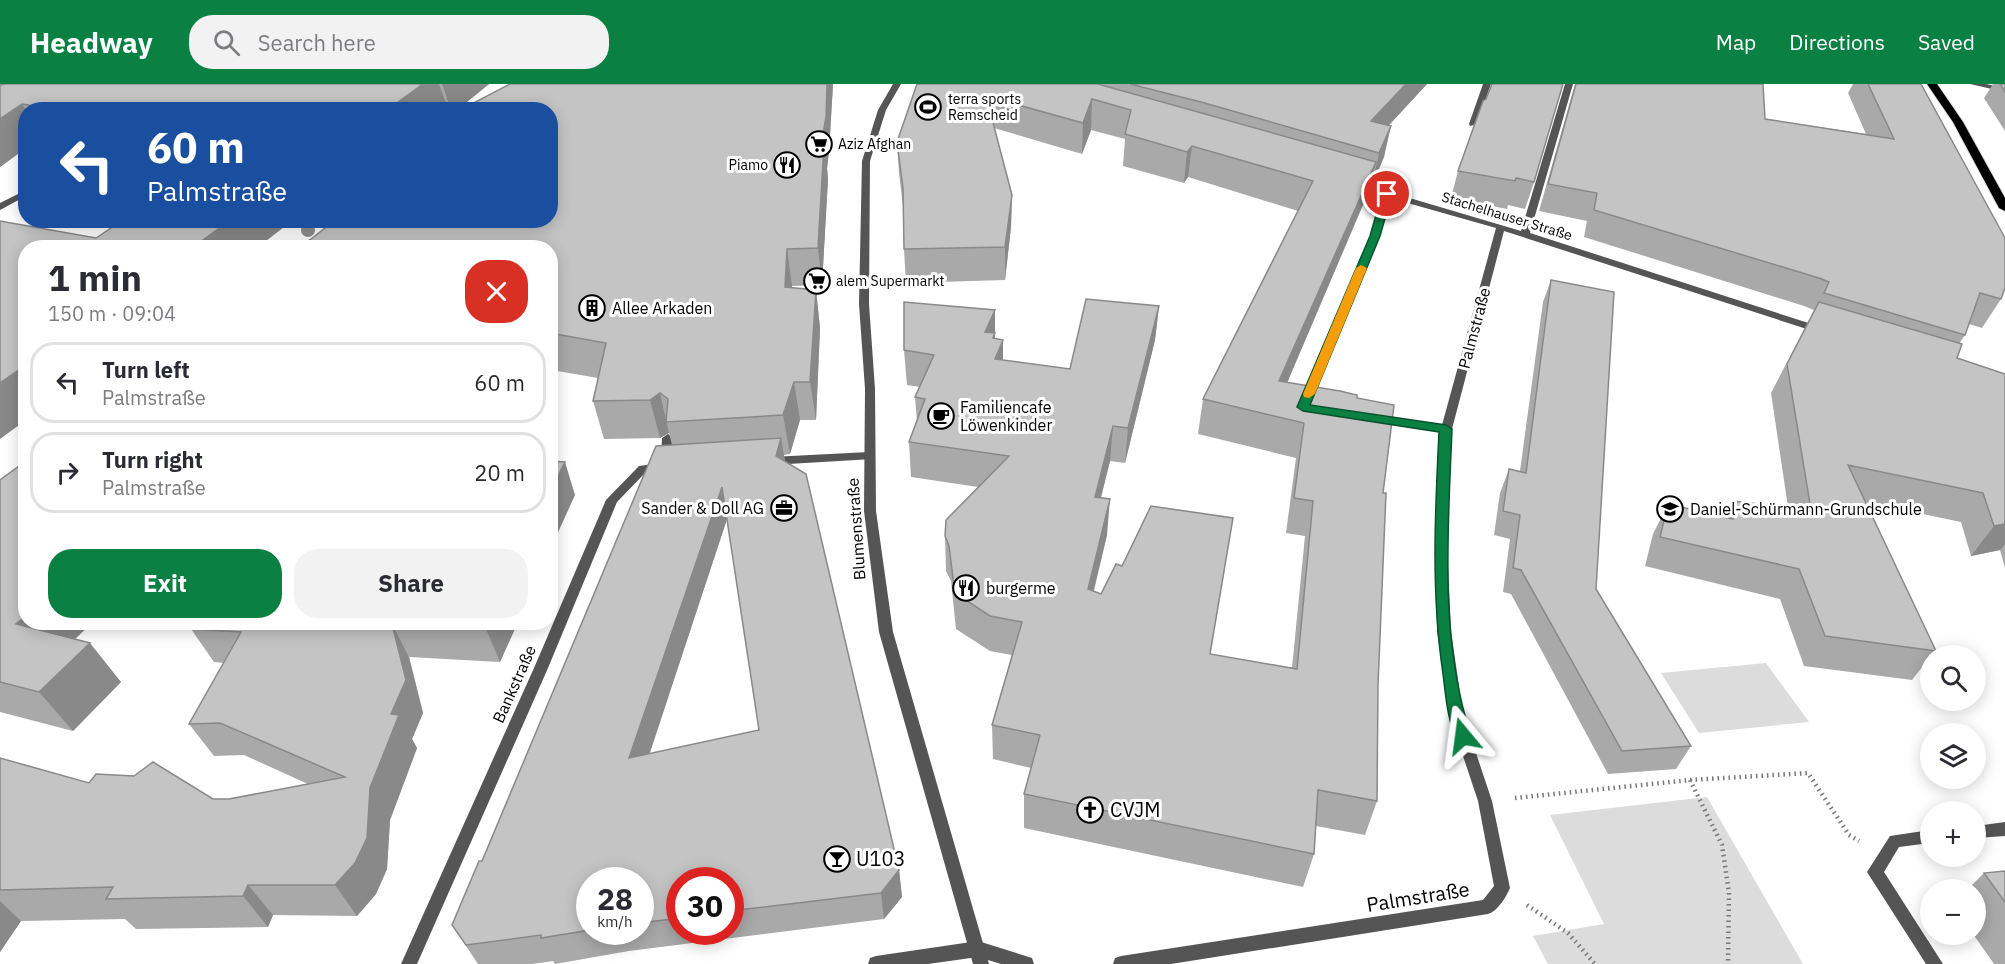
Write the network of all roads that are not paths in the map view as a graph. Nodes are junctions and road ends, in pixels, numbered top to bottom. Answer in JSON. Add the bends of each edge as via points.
{"nodes":[{"id":1,"x":897,"y":84,"type":"edge"},
{"id":2,"x":1487,"y":84,"type":"edge"},
{"id":3,"x":1569,"y":84,"type":"edge"},
{"id":4,"x":1932,"y":84,"type":"edge"},
{"id":5,"x":1974,"y":84,"type":"edge"},
{"id":6,"x":2005,"y":90,"type":"edge"},
{"id":7,"x":1473,"y":124,"type":"edge"},
{"id":8,"x":1342,"y":181,"type":"edge"},
{"id":9,"x":1387,"y":194,"type":"junction"},
{"id":10,"x":18,"y":197,"type":"edge"},
{"id":11,"x":0,"y":207,"type":"edge"},
{"id":12,"x":2005,"y":208,"type":"edge"},
{"id":13,"x":1501,"y":226,"type":"junction"},
{"id":14,"x":1525,"y":234,"type":"junction"},
{"id":15,"x":313,"y":240,"type":"edge"},
{"id":16,"x":325,"y":240,"type":"edge"},
{"id":17,"x":1829,"y":333,"type":"edge"},
{"id":18,"x":1314,"y":409,"type":"edge"},
{"id":19,"x":1369,"y":417,"type":"edge"},
{"id":20,"x":1446,"y":429,"type":"junction"},
{"id":21,"x":668,"y":438,"type":"edge"},
{"id":22,"x":869,"y":456,"type":"junction"},
{"id":23,"x":762,"y":462,"type":"edge"},
{"id":24,"x":558,"y":628,"type":"edge"},
{"id":25,"x":557,"y":630,"type":"edge"},
{"id":26,"x":2005,"y":829,"type":"edge"},
{"id":27,"x":1986,"y":831,"type":"edge"},
{"id":28,"x":1920,"y":838,"type":"edge"},
{"id":29,"x":980,"y":957,"type":"edge"},
{"id":30,"x":409,"y":964,"type":"edge"},
{"id":31,"x":876,"y":964,"type":"edge"},
{"id":32,"x":1026,"y":964,"type":"edge"},
{"id":33,"x":1121,"y":964,"type":"edge"},
{"id":34,"x":1935,"y":964,"type":"edge"}],
"edges":[{"from":1,"to":22,"type":"street","name":"Blumenstraße","via":[[882,110],[866,161],[864,304],[870,388]]},
{"from":2,"to":7,"type":"street"},
{"from":3,"to":14,"type":"street"},
{"from":4,"to":12,"type":"main road","via":[[1958,122]]},
{"from":5,"to":6,"type":"street"},
{"from":8,"to":9,"type":"street","name":"Stachelhauser Straße"},
{"from":9,"to":13,"type":"street","name":"Stachelhauser Straße"},
{"from":9,"to":18,"type":"street","via":[[1375,236],[1303,407]]},
{"from":10,"to":11,"type":"street"},
{"from":13,"to":14,"type":"street","name":"Stachelhauser Straße"},
{"from":13,"to":20,"type":"street","name":"Palmstraße"},
{"from":14,"to":17,"type":"street","name":"Stachelhauser Straße"},
{"from":15,"to":16,"type":"street","via":[[328,234]]},
{"from":19,"to":20,"type":"street"},
{"from":20,"to":33,"type":"street","name":"Palmstraße","via":[[1441,543],[1444,631],[1456,714],[1485,801],[1502,888],[1488,907]]},
{"from":21,"to":24,"type":"street","name":"Bankstraße","via":[[673,466],[643,469],[612,500]]},
{"from":22,"to":23,"type":"street"},
{"from":22,"to":29,"type":"street","name":"Blumenstraße","via":[[872,523],[886,632]]},
{"from":25,"to":30,"type":"street","name":"Bankstraße"},
{"from":26,"to":27,"type":"street"},
{"from":28,"to":34,"type":"street","via":[[1895,841],[1875,872]]},
{"from":29,"to":31,"type":"street"},
{"from":29,"to":32,"type":"street"}]}
